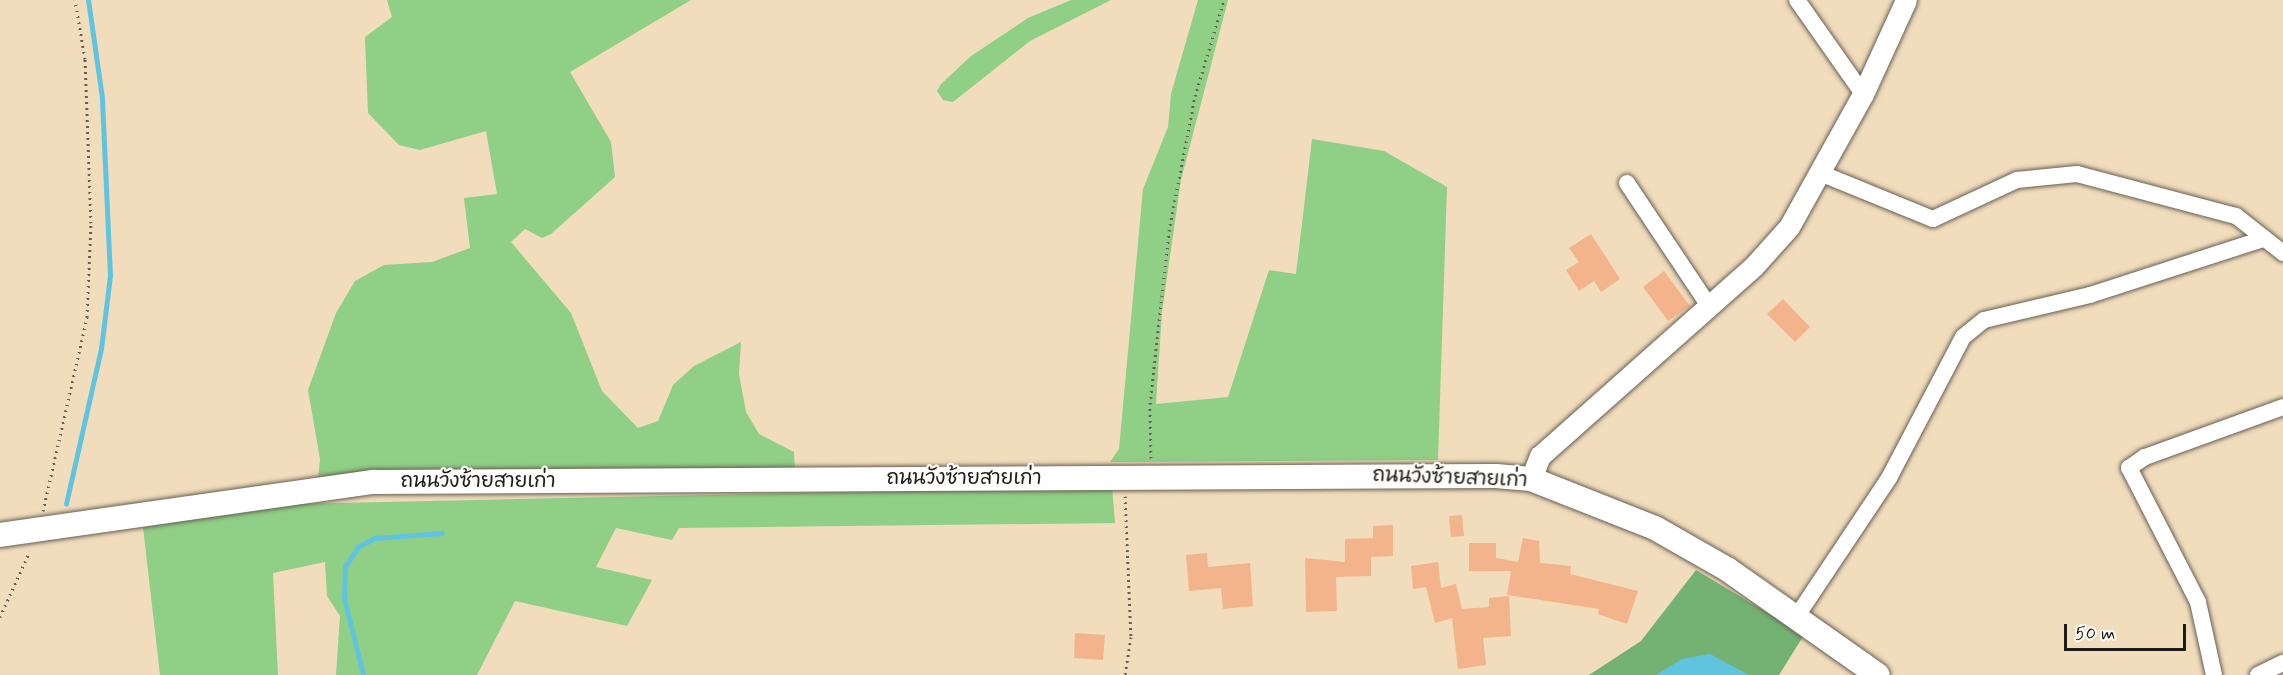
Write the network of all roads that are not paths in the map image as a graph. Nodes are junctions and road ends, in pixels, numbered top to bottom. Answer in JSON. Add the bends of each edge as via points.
{"nodes":[{"id":1,"x":1797,"y":0,"type":"edge"},
{"id":2,"x":1906,"y":0,"type":"edge"},
{"id":3,"x":1863,"y":94,"type":"junction"},
{"id":4,"x":1820,"y":173,"type":"junction"},
{"id":5,"x":1628,"y":183,"type":"dead end"},
{"id":6,"x":2260,"y":240,"type":"junction"},
{"id":7,"x":2283,"y":253,"type":"edge"},
{"id":8,"x":1709,"y":306,"type":"junction"},
{"id":9,"x":2283,"y":406,"type":"edge"},
{"id":10,"x":1532,"y":479,"type":"junction"},
{"id":11,"x":0,"y":535,"type":"edge"},
{"id":12,"x":1797,"y":616,"type":"junction"},
{"id":13,"x":2283,"y":663,"type":"edge"},
{"id":14,"x":1878,"y":675,"type":"edge"},
{"id":15,"x":2214,"y":675,"type":"edge"},
{"id":16,"x":2258,"y":675,"type":"edge"}],
"edges":[{"from":1,"to":3,"type":"street"},
{"from":2,"to":3,"type":"street"},
{"from":3,"to":4,"type":"street"},
{"from":4,"to":6,"type":"street","via":[[1933,219],[2018,180],[2078,174],[2236,216]]},
{"from":4,"to":8,"type":"street","via":[[1789,227]]},
{"from":5,"to":8,"type":"street"},
{"from":6,"to":7,"type":"street"},
{"from":6,"to":12,"type":"street","via":[[2091,296],[1984,320],[1963,337],[1889,478]]},
{"from":8,"to":10,"type":"street","via":[[1540,456]]},
{"from":9,"to":15,"type":"street","via":[[2145,457],[2129,468],[2199,602]]},
{"from":10,"to":11,"type":"main road","name":"ถนนวังซ้ายสายเก่า","via":[[1123,477],[374,482]]},
{"from":10,"to":12,"type":"main road","name":"ถนนวังซ้ายสายเก่า","via":[[1655,528]]},
{"from":12,"to":14,"type":"main road","name":"ถนนวังซ้ายสายเก่า"},
{"from":13,"to":16,"type":"street"}]}
